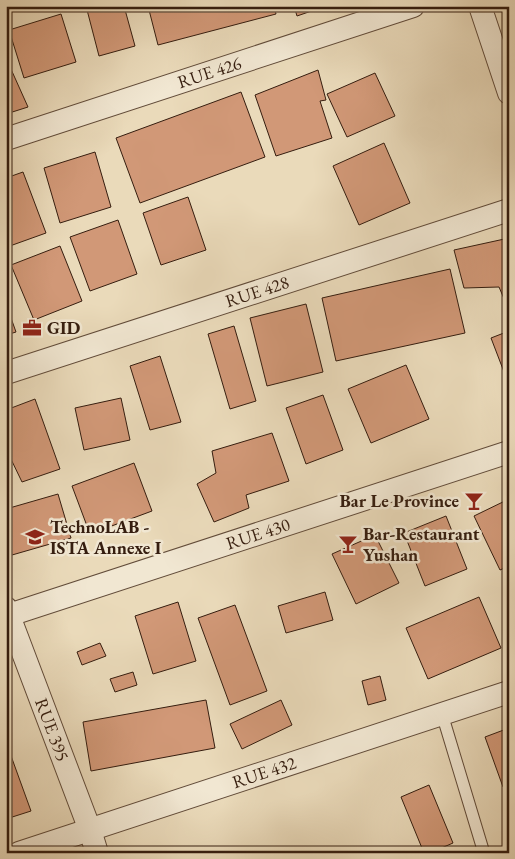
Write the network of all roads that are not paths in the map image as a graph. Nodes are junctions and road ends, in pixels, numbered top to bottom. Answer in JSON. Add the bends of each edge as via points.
{"nodes":[{"id":1,"x":413,"y":6,"type":"edge"},
{"id":2,"x":480,"y":6,"type":"edge"},
{"id":3,"x":509,"y":93,"type":"edge"},
{"id":4,"x":6,"y":139,"type":"edge"},
{"id":5,"x":509,"y":210,"type":"edge"},
{"id":6,"x":6,"y":374,"type":"edge"},
{"id":7,"x":509,"y":452,"type":"edge"},
{"id":8,"x":7,"y":613,"type":"edge"},
{"id":9,"x":509,"y":692,"type":"edge"},
{"id":10,"x":442,"y":714,"type":"junction"},
{"id":11,"x":90,"y":830,"type":"junction"},
{"id":12,"x":19,"y":853,"type":"edge"},
{"id":13,"x":97,"y":853,"type":"edge"},
{"id":14,"x":484,"y":853,"type":"edge"}],
"edges":[{"from":1,"to":4,"type":"street","name":"RUE 426"},
{"from":2,"to":3,"type":"street"},
{"from":5,"to":6,"type":"street","name":"RUE 428"},
{"from":7,"to":8,"type":"street","name":"RUE 430"},
{"from":8,"to":11,"type":"street","name":"RUE 395"},
{"from":9,"to":10,"type":"street","name":"RUE 432"},
{"from":10,"to":11,"type":"street","name":"RUE 432"},
{"from":10,"to":14,"type":"lane"},
{"from":11,"to":12,"type":"street","name":"RUE 432"},
{"from":11,"to":13,"type":"street","name":"RUE 395"}]}
